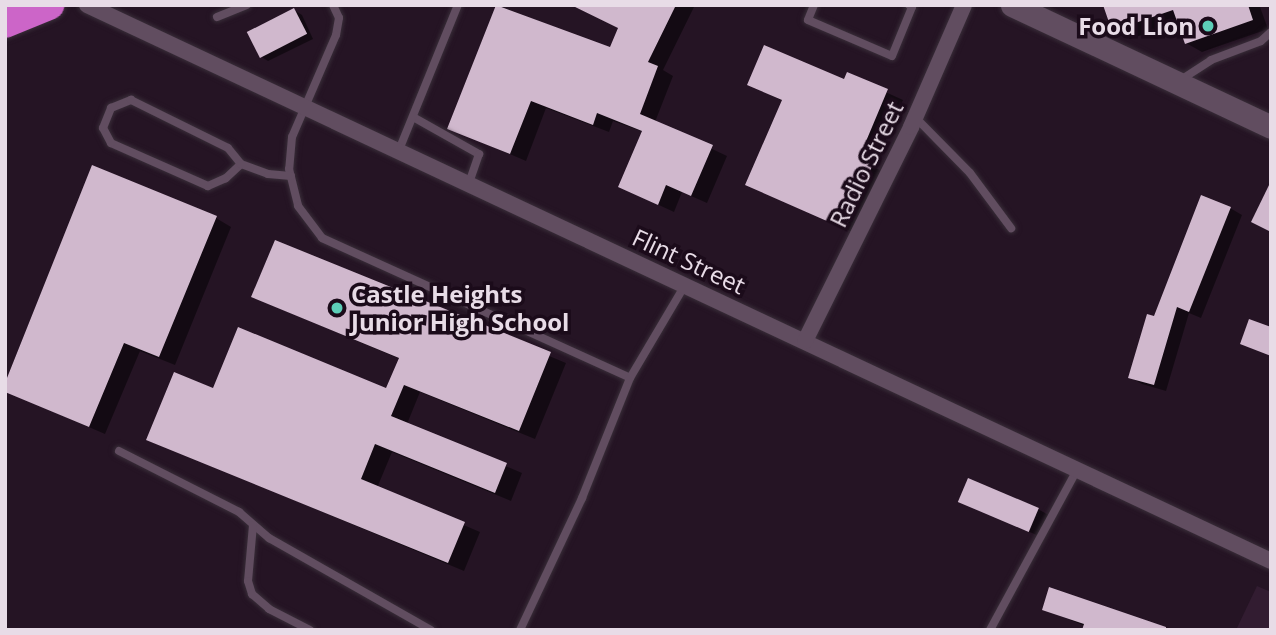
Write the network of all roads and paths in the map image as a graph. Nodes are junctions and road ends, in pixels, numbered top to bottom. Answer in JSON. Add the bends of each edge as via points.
{"nodes":[{"id":1,"x":49,"y":5,"type":"edge"},
{"id":2,"x":87,"y":5,"type":"edge"},
{"id":3,"x":247,"y":5,"type":"edge"},
{"id":4,"x":333,"y":5,"type":"edge"},
{"id":5,"x":458,"y":5,"type":"edge"},
{"id":6,"x":814,"y":5,"type":"edge"},
{"id":7,"x":909,"y":5,"type":"edge"},
{"id":8,"x":964,"y":5,"type":"edge"},
{"id":9,"x":1019,"y":7,"type":"edge"},
{"id":10,"x":217,"y":17,"type":"dead end"},
{"id":11,"x":5,"y":23,"type":"edge"},
{"id":12,"x":1271,"y":32,"type":"edge"},
{"id":13,"x":1177,"y":83,"type":"junction"},
{"id":14,"x":304,"y":105,"type":"junction"},
{"id":15,"x":413,"y":117,"type":"junction"},
{"id":16,"x":915,"y":117,"type":"junction"},
{"id":17,"x":1271,"y":127,"type":"edge"},
{"id":18,"x":399,"y":150,"type":"junction"},
{"id":19,"x":241,"y":164,"type":"junction"},
{"id":20,"x":291,"y":176,"type":"junction"},
{"id":21,"x":469,"y":183,"type":"junction"},
{"id":22,"x":1011,"y":228,"type":"dead end"},
{"id":23,"x":685,"y":285,"type":"junction"},
{"id":24,"x":805,"y":341,"type":"junction"},
{"id":25,"x":629,"y":378,"type":"junction"},
{"id":26,"x":119,"y":451,"type":"dead end"},
{"id":27,"x":1077,"y":470,"type":"junction"},
{"id":28,"x":253,"y":525,"type":"junction"},
{"id":29,"x":1271,"y":561,"type":"edge"},
{"id":30,"x":420,"y":629,"type":"edge"},
{"id":31,"x":310,"y":630,"type":"edge"},
{"id":32,"x":431,"y":630,"type":"edge"},
{"id":33,"x":520,"y":630,"type":"edge"},
{"id":34,"x":990,"y":630,"type":"edge"}],
"edges":[{"from":1,"to":11,"type":"highway"},
{"from":2,"to":14,"type":"street","name":"Flint Street"},
{"from":3,"to":10,"type":"lane"},
{"from":4,"to":14,"type":"lane","via":[[339,18],[336,35]]},
{"from":5,"to":15,"type":"lane"},
{"from":6,"to":7,"type":"lane","via":[[807,20],[892,56]]},
{"from":8,"to":16,"type":"street","name":"Radio Street"},
{"from":9,"to":13,"type":"street"},
{"from":12,"to":13,"type":"lane","via":[[1261,41],[1211,60]]},
{"from":13,"to":17,"type":"street"},
{"from":14,"to":18,"type":"street","name":"Flint Street"},
{"from":14,"to":20,"type":"lane","via":[[292,137]]},
{"from":15,"to":18,"type":"lane"},
{"from":15,"to":21,"type":"lane","via":[[479,154]]},
{"from":16,"to":22,"type":"lane","via":[[970,173]]},
{"from":16,"to":24,"type":"street","name":"Radio Street"},
{"from":18,"to":21,"type":"street","name":"Flint Street"},
{"from":19,"to":19,"type":"lane","via":[[228,148],[131,100],[111,108],[103,128],[111,143],[208,186]]},
{"from":19,"to":20,"type":"lane"},
{"from":20,"to":25,"type":"lane","via":[[298,206],[322,238]]},
{"from":21,"to":23,"type":"street","name":"Flint Street"},
{"from":23,"to":24,"type":"street","name":"Flint Street"},
{"from":23,"to":25,"type":"lane"},
{"from":24,"to":27,"type":"street","name":"Flint Street"},
{"from":25,"to":33,"type":"lane","via":[[582,498]]},
{"from":26,"to":28,"type":"lane","via":[[239,512]]},
{"from":27,"to":29,"type":"street","name":"Flint Street"},
{"from":27,"to":34,"type":"lane"},
{"from":28,"to":30,"type":"lane"},
{"from":28,"to":31,"type":"lane","via":[[248,581],[252,594],[269,609]]},
{"from":30,"to":32,"type":"lane"}]}
